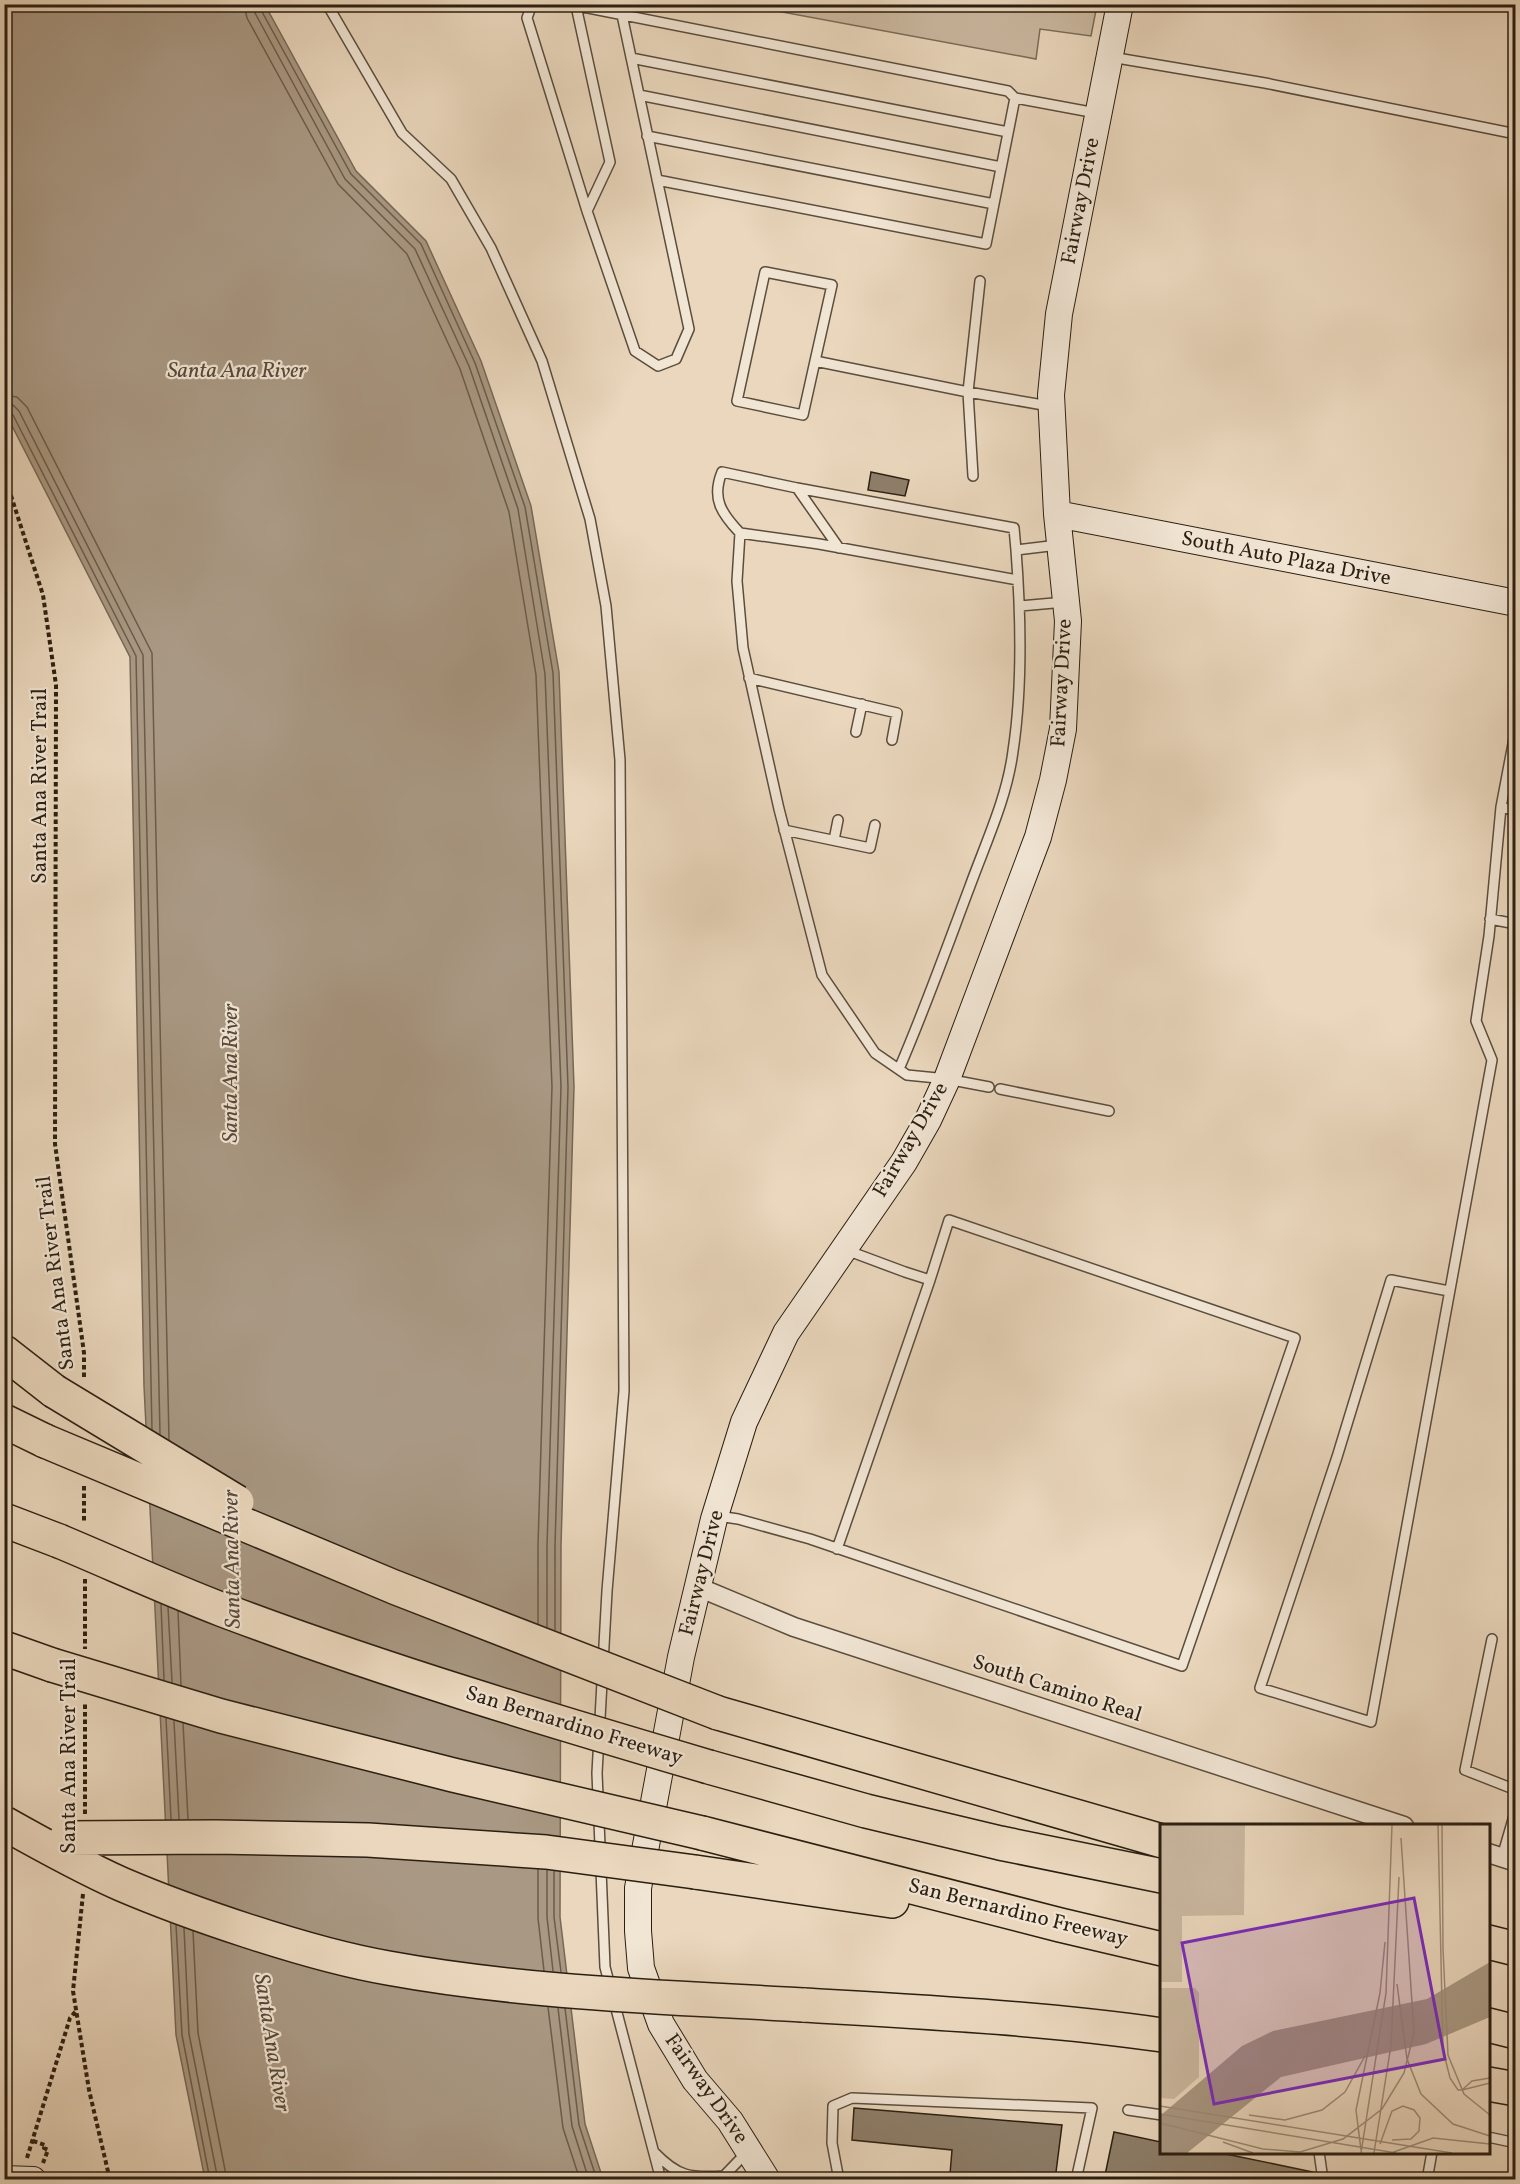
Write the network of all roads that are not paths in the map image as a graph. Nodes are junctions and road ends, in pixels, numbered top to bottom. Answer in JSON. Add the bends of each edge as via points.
{"nodes":[{"id":1,"x":327,"y":4,"type":"edge"},
{"id":2,"x":532,"y":4,"type":"edge"},
{"id":3,"x":1120,"y":4,"type":"edge"},
{"id":4,"x":572,"y":5,"type":"edge"},
{"id":5,"x":622,"y":15,"type":"junction"},
{"id":6,"x":1110,"y":56,"type":"junction"},
{"id":7,"x":631,"y":58,"type":"junction"},
{"id":8,"x":639,"y":95,"type":"junction"},
{"id":9,"x":1015,"y":98,"type":"junction"},
{"id":10,"x":1098,"y":114,"type":"junction"},
{"id":11,"x":1008,"y":132,"type":"junction"},
{"id":12,"x":1515,"y":135,"type":"edge"},
{"id":13,"x":648,"y":136,"type":"junction"},
{"id":14,"x":1001,"y":167,"type":"junction"},
{"id":15,"x":657,"y":180,"type":"junction"},
{"id":16,"x":994,"y":204,"type":"junction"},
{"id":17,"x":587,"y":211,"type":"junction"},
{"id":18,"x":980,"y":281,"type":"dead end"},
{"id":19,"x":815,"y":361,"type":"junction"},
{"id":20,"x":969,"y":392,"type":"junction"},
{"id":21,"x":1051,"y":406,"type":"junction"},
{"id":22,"x":973,"y":476,"type":"dead end"},
{"id":23,"x":797,"y":488,"type":"junction"},
{"id":24,"x":1057,"y":514,"type":"junction"},
{"id":25,"x":740,"y":533,"type":"junction"},
{"id":26,"x":1060,"y":544,"type":"junction"},
{"id":27,"x":839,"y":548,"type":"junction"},
{"id":28,"x":1016,"y":550,"type":"junction"},
{"id":29,"x":1018,"y":580,"type":"junction"},
{"id":30,"x":1066,"y":602,"type":"junction"},
{"id":31,"x":1515,"y":603,"type":"edge"},
{"id":32,"x":1020,"y":606,"type":"junction"},
{"id":33,"x":749,"y":678,"type":"junction"},
{"id":34,"x":862,"y":704,"type":"junction"},
{"id":35,"x":1515,"y":728,"type":"edge"},
{"id":36,"x":856,"y":732,"type":"dead end"},
{"id":37,"x":892,"y":740,"type":"dead end"},
{"id":38,"x":1501,"y":807,"type":"junction"},
{"id":39,"x":1515,"y":811,"type":"edge"},
{"id":40,"x":838,"y":820,"type":"dead end"},
{"id":41,"x":875,"y":825,"type":"dead end"},
{"id":42,"x":784,"y":830,"type":"junction"},
{"id":43,"x":834,"y":840,"type":"junction"},
{"id":44,"x":1490,"y":919,"type":"junction"},
{"id":45,"x":1515,"y":924,"type":"edge"},
{"id":46,"x":899,"y":1069,"type":"junction"},
{"id":47,"x":947,"y":1079,"type":"junction"},
{"id":48,"x":988,"y":1087,"type":"dead end"},
{"id":49,"x":1000,"y":1089,"type":"dead end"},
{"id":50,"x":1109,"y":1111,"type":"dead end"},
{"id":51,"x":844,"y":1249,"type":"junction"},
{"id":52,"x":930,"y":1280,"type":"junction"},
{"id":53,"x":1449,"y":1291,"type":"junction"},
{"id":54,"x":4,"y":1352,"type":"edge"},
{"id":55,"x":4,"y":1421,"type":"edge"},
{"id":56,"x":715,"y":1515,"type":"junction"},
{"id":57,"x":4,"y":1520,"type":"edge"},
{"id":58,"x":837,"y":1549,"type":"junction"},
{"id":59,"x":394,"y":1587,"type":"junction"},
{"id":60,"x":698,"y":1587,"type":"junction"},
{"id":61,"x":1492,"y":1639,"type":"dead end"},
{"id":62,"x":4,"y":1648,"type":"edge"},
{"id":63,"x":1515,"y":1790,"type":"edge"},
{"id":64,"x":1515,"y":1809,"type":"edge"},
{"id":65,"x":4,"y":1823,"type":"edge"},
{"id":66,"x":1398,"y":1824,"type":"edge"},
{"id":67,"x":1160,"y":1841,"type":"edge"},
{"id":68,"x":4,"y":1843,"type":"edge"},
{"id":69,"x":1502,"y":1857,"type":"edge"},
{"id":70,"x":1160,"y":1876,"type":"edge"},
{"id":71,"x":1059,"y":1925,"type":"junction"},
{"id":72,"x":1490,"y":1943,"type":"edge"},
{"id":73,"x":1160,"y":1949,"type":"edge"},
{"id":74,"x":1515,"y":1949,"type":"edge"},
{"id":75,"x":1490,"y":2026,"type":"edge"},
{"id":76,"x":1515,"y":2032,"type":"edge"},
{"id":77,"x":1160,"y":2035,"type":"edge"},
{"id":78,"x":1490,"y":2084,"type":"edge"},
{"id":79,"x":1515,"y":2089,"type":"edge"},
{"id":80,"x":1128,"y":2110,"type":"dead end"},
{"id":81,"x":1160,"y":2115,"type":"edge"},
{"id":82,"x":1490,"y":2137,"type":"edge"},
{"id":83,"x":1515,"y":2143,"type":"edge"},
{"id":84,"x":748,"y":2150,"type":"junction"},
{"id":85,"x":653,"y":2151,"type":"junction"},
{"id":86,"x":1319,"y":2154,"type":"edge"},
{"id":87,"x":1432,"y":2154,"type":"edge"},
{"id":88,"x":34,"y":2168,"type":"edge"},
{"id":89,"x":722,"y":2178,"type":"edge"},
{"id":90,"x":4,"y":2179,"type":"edge"},
{"id":91,"x":661,"y":2180,"type":"edge"},
{"id":92,"x":768,"y":2180,"type":"edge"},
{"id":93,"x":838,"y":2180,"type":"edge"},
{"id":94,"x":1076,"y":2180,"type":"edge"},
{"id":95,"x":1321,"y":2180,"type":"edge"},
{"id":96,"x":1426,"y":2180,"type":"edge"}],
"edges":[{"from":1,"to":85,"type":"lane","via":[[402,133],[451,179],[491,248],[542,361],[590,519],[606,606],[620,760],[624,1391],[597,1773],[604,1967]]},
{"from":2,"to":17,"type":"lane","via":[[527,18]]},
{"from":3,"to":6,"type":"street","name":"Fairway Drive"},
{"from":4,"to":5,"type":"lane"},
{"from":4,"to":17,"type":"lane","via":[[610,162]]},
{"from":5,"to":7,"type":"lane"},
{"from":5,"to":9,"type":"lane","via":[[1008,91]]},
{"from":6,"to":10,"type":"street","name":"Fairway Drive"},
{"from":6,"to":12,"type":"lane"},
{"from":7,"to":8,"type":"lane"},
{"from":7,"to":11,"type":"lane"},
{"from":8,"to":13,"type":"lane"},
{"from":8,"to":14,"type":"lane"},
{"from":9,"to":10,"type":"lane"},
{"from":9,"to":11,"type":"lane"},
{"from":10,"to":21,"type":"street","name":"Fairway Drive","via":[[1059,314]]},
{"from":11,"to":14,"type":"lane"},
{"from":13,"to":15,"type":"lane"},
{"from":13,"to":16,"type":"lane"},
{"from":14,"to":16,"type":"lane"},
{"from":15,"to":16,"type":"lane","via":[[986,244]]},
{"from":15,"to":17,"type":"lane","via":[[689,329],[676,359],[658,366],[635,351]]},
{"from":18,"to":20,"type":"lane"},
{"from":19,"to":19,"type":"lane","via":[[832,285],[765,272],[737,400],[803,415]]},
{"from":19,"to":20,"type":"lane"},
{"from":20,"to":21,"type":"lane"},
{"from":20,"to":22,"type":"lane"},
{"from":21,"to":24,"type":"street","name":"Fairway Drive"},
{"from":23,"to":25,"type":"lane","via":[[722,472],[717,484],[722,513]]},
{"from":23,"to":27,"type":"lane"},
{"from":23,"to":28,"type":"lane","via":[[1014,528]]},
{"from":24,"to":26,"type":"street","name":"Fairway Drive"},
{"from":24,"to":31,"type":"street","name":"South Auto Plaza Drive"},
{"from":25,"to":27,"type":"lane"},
{"from":25,"to":33,"type":"lane","via":[[737,581]]},
{"from":26,"to":28,"type":"lane"},
{"from":26,"to":30,"type":"street","name":"Fairway Drive"},
{"from":27,"to":29,"type":"lane"},
{"from":28,"to":29,"type":"lane"},
{"from":29,"to":32,"type":"lane"},
{"from":30,"to":32,"type":"lane"},
{"from":30,"to":47,"type":"street","name":"Fairway Drive","via":[[1063,729],[1053,780],[1038,837]]},
{"from":32,"to":46,"type":"lane","via":[[1013,751],[1005,787],[934,986]]},
{"from":33,"to":34,"type":"lane"},
{"from":33,"to":42,"type":"lane"},
{"from":34,"to":36,"type":"lane"},
{"from":34,"to":37,"type":"lane","via":[[897,713]]},
{"from":35,"to":38,"type":"lane"},
{"from":38,"to":39,"type":"lane"},
{"from":38,"to":44,"type":"lane"},
{"from":40,"to":43,"type":"lane"},
{"from":41,"to":43,"type":"lane","via":[[870,848]]},
{"from":42,"to":43,"type":"lane"},
{"from":42,"to":46,"type":"lane","via":[[822,975],[875,1053]]},
{"from":44,"to":45,"type":"lane"},
{"from":44,"to":53,"type":"lane","via":[[1476,1021],[1492,1060]]},
{"from":46,"to":47,"type":"lane","via":[[907,1075]]},
{"from":47,"to":48,"type":"lane"},
{"from":47,"to":51,"type":"street","name":"Fairway Drive","via":[[904,1162]]},
{"from":49,"to":50,"type":"lane"},
{"from":51,"to":52,"type":"lane"},
{"from":51,"to":56,"type":"street","name":"Fairway Drive","via":[[786,1333],[744,1422]]},
{"from":52,"to":58,"type":"lane"},
{"from":52,"to":58,"type":"lane","via":[[950,1220],[1295,1338],[1182,1666]]},
{"from":53,"to":53,"type":"lane","via":[[1371,1722],[1260,1688],[1391,1280]]},
{"from":54,"to":59,"type":"highway","bridge":true,"via":[[69,1389],[217,1491]]},
{"from":55,"to":59,"type":"highway","bridge":true},
{"from":56,"to":58,"type":"lane"},
{"from":56,"to":60,"type":"street","name":"Fairway Drive"},
{"from":57,"to":70,"type":"highway","name":"San Bernardino Freeway","bridge":true,"via":[[72,1535],[223,1610],[553,1721],[866,1811],[1000,1844]]},
{"from":59,"to":67,"type":"highway","bridge":true,"via":[[718,1713]]},
{"from":60,"to":66,"type":"street","name":"South Camino Real","via":[[794,1627]]},
{"from":60,"to":84,"type":"street","name":"Fairway Drive","via":[[638,1888],[641,1968],[661,2024],[673,2045]]},
{"from":61,"to":63,"type":"lane","via":[[1465,1770]]},
{"from":62,"to":71,"type":"highway","name":"San Bernardino Freeway","bridge":true,"via":[[221,1716]]},
{"from":64,"to":69,"type":"lane"},
{"from":65,"to":77,"type":"highway","bridge":true,"via":[[89,1869],[182,1909],[294,1946],[387,1968],[562,1991],[939,2013]]},
{"from":68,"to":71,"type":"highway","bridge":true,"via":[[66,1838],[216,1837],[368,1840],[546,1852]]},
{"from":71,"to":73,"type":"highway","name":"San Bernardino Freeway"},
{"from":72,"to":74,"type":"highway"},
{"from":75,"to":76,"type":"highway"},
{"from":78,"to":79,"type":"highway"},
{"from":80,"to":81,"type":"lane"},
{"from":82,"to":83,"type":"lane"},
{"from":84,"to":89,"type":"lane"},
{"from":84,"to":92,"type":"street","name":"Fairway Drive"},
{"from":85,"to":89,"type":"lane","via":[[682,2175]]},
{"from":85,"to":91,"type":"lane"},
{"from":86,"to":95,"type":"lane"},
{"from":87,"to":96,"type":"lane"},
{"from":88,"to":90,"type":"street"},
{"from":93,"to":94,"type":"lane","via":[[832,2106],[852,2098],[1092,2108]]}]}
